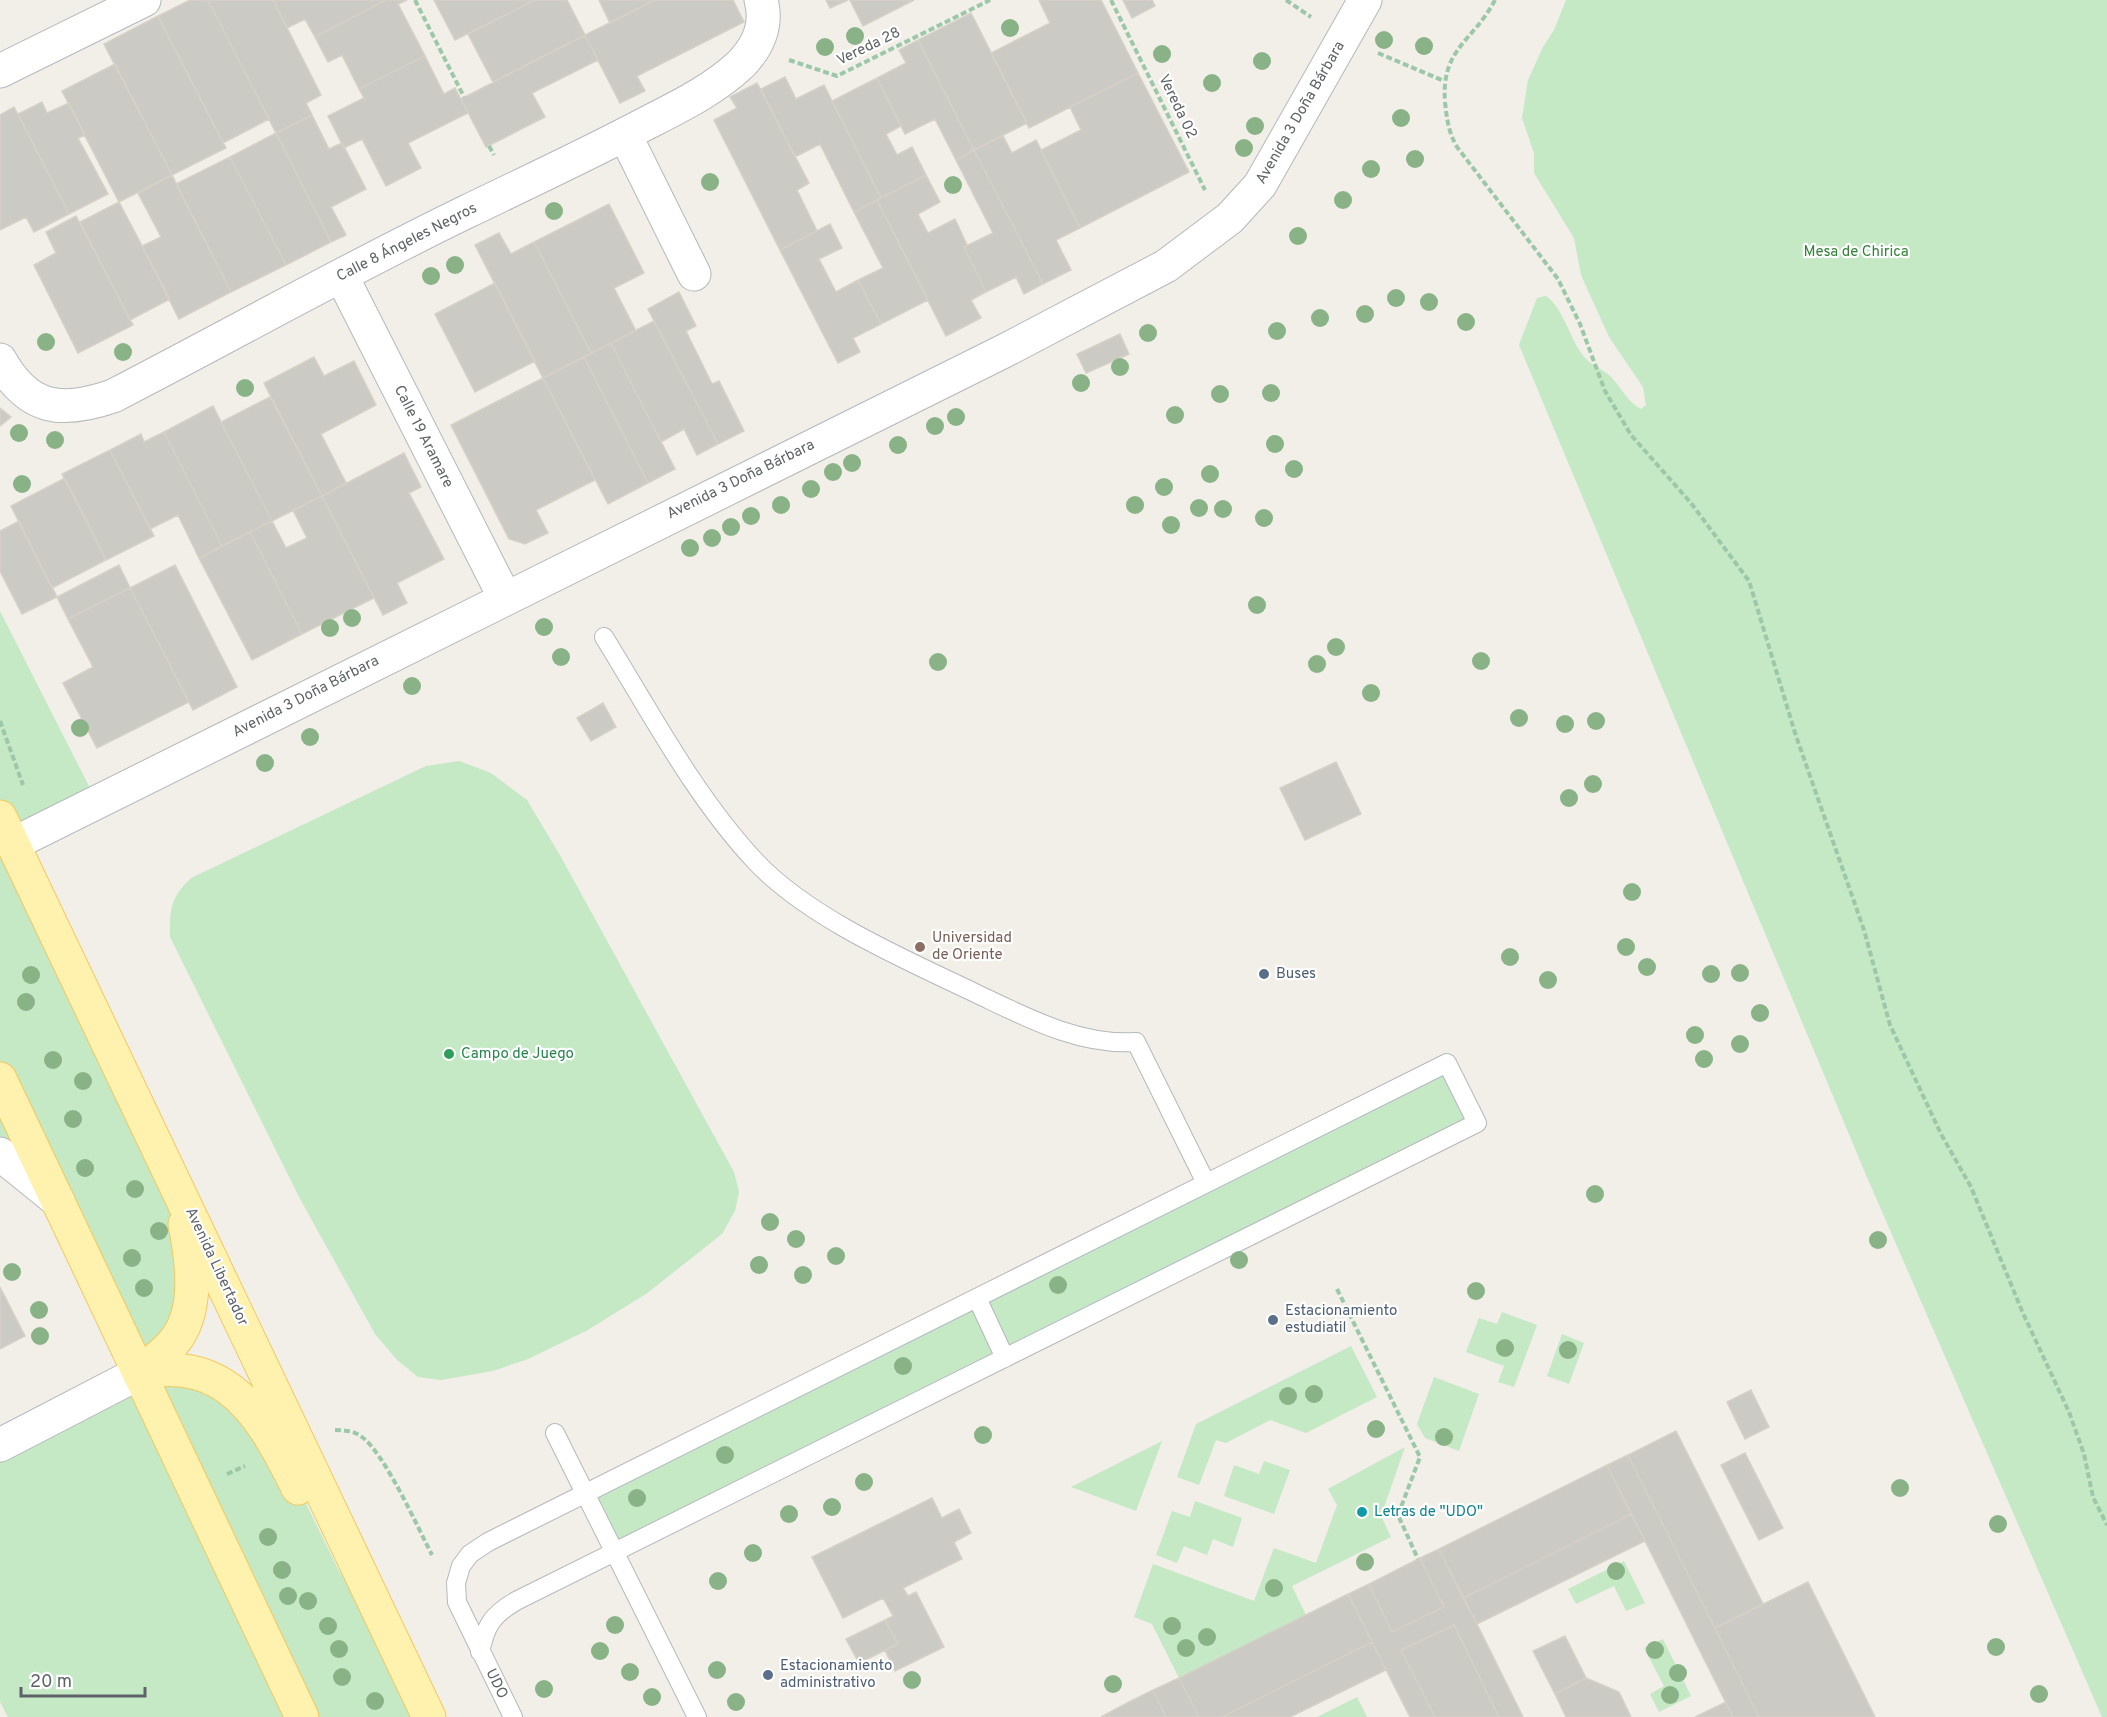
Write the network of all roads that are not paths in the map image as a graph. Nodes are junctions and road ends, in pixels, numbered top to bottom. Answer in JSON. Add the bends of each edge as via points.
{"nodes":[{"id":1,"x":144,"y":0,"type":"edge"},
{"id":2,"x":761,"y":0,"type":"edge"},
{"id":3,"x":1365,"y":0,"type":"edge"},
{"id":4,"x":0,"y":71,"type":"edge"},
{"id":5,"x":625,"y":135,"type":"junction"},
{"id":6,"x":694,"y":274,"type":"dead end"},
{"id":7,"x":342,"y":277,"type":"junction"},
{"id":8,"x":0,"y":360,"type":"edge"},
{"id":9,"x":505,"y":598,"type":"junction"},
{"id":10,"x":604,"y":637,"type":"dead end"},
{"id":11,"x":10,"y":840,"type":"edge"},
{"id":12,"x":2,"y":1079,"type":"edge"},
{"id":13,"x":0,"y":1154,"type":"edge"},
{"id":14,"x":1206,"y":1184,"type":"junction"},
{"id":15,"x":179,"y":1189,"type":"junction"},
{"id":16,"x":58,"y":1201,"type":"junction"},
{"id":17,"x":976,"y":1298,"type":"junction"},
{"id":18,"x":1005,"y":1358,"type":"junction"},
{"id":19,"x":139,"y":1373,"type":"junction"},
{"id":20,"x":555,"y":1432,"type":"dead end"},
{"id":21,"x":0,"y":1445,"type":"edge"},
{"id":22,"x":585,"y":1494,"type":"junction"},
{"id":23,"x":614,"y":1552,"type":"junction"},
{"id":24,"x":387,"y":1629,"type":"junction"},
{"id":25,"x":480,"y":1652,"type":"junction"},
{"id":26,"x":302,"y":1717,"type":"edge"},
{"id":27,"x":429,"y":1717,"type":"edge"},
{"id":28,"x":513,"y":1717,"type":"edge"},
{"id":29,"x":697,"y":1717,"type":"edge"}],
"edges":[{"from":1,"to":4,"type":"street"},
{"from":2,"to":5,"type":"street","name":"Calle 8 Ángeles Negros","via":[[762,32],[754,49],[724,78]]},
{"from":3,"to":9,"type":"street","name":"Avenida 3 Doña Bárbara","via":[[1260,185],[1222,225],[1166,266]]},
{"from":5,"to":6,"type":"street"},
{"from":5,"to":7,"type":"street","name":"Calle 8 Ángeles Negros"},
{"from":7,"to":8,"type":"street","name":"Calle 8 Ángeles Negros","via":[[112,396],[85,406],[65,407],[23,392]]},
{"from":7,"to":9,"type":"street","name":"Calle 19 Aramare"},
{"from":9,"to":11,"type":"street","name":"Avenida 3 Doña Bárbara"},
{"from":10,"to":14,"type":"lane","via":[[690,774],[757,863],[781,884],[850,929],[995,1002],[1078,1036],[1097,1041],[1136,1042]]},
{"from":11,"to":15,"type":"main road","name":"Avenida Libertador"},
{"from":12,"to":16,"type":"main road"},
{"from":13,"to":16,"type":"street"},
{"from":14,"to":17,"type":"lane"},
{"from":14,"to":18,"type":"lane","via":[[1447,1063],[1477,1123]]},
{"from":15,"to":19,"type":"main road","via":[[190,1250],[192,1285],[187,1319],[176,1340]]},
{"from":15,"to":24,"type":"main road","name":"Avenida Libertador"},
{"from":16,"to":19,"type":"main road"},
{"from":17,"to":18,"type":"lane"},
{"from":17,"to":22,"type":"lane"},
{"from":18,"to":23,"type":"lane"},
{"from":19,"to":21,"type":"street"},
{"from":19,"to":24,"type":"main road","via":[[186,1369],[239,1395],[278,1451],[339,1571],[361,1603]]},
{"from":19,"to":26,"type":"main road"},
{"from":20,"to":22,"type":"lane"},
{"from":22,"to":23,"type":"lane"},
{"from":22,"to":25,"type":"lane","name":"UDO","via":[[488,1542],[461,1566],[456,1583],[457,1602]]},
{"from":23,"to":25,"type":"lane","via":[[499,1611],[487,1629]]},
{"from":23,"to":29,"type":"lane"},
{"from":24,"to":27,"type":"main road","name":"Avenida Libertador"},
{"from":25,"to":28,"type":"lane","name":"UDO"}]}
